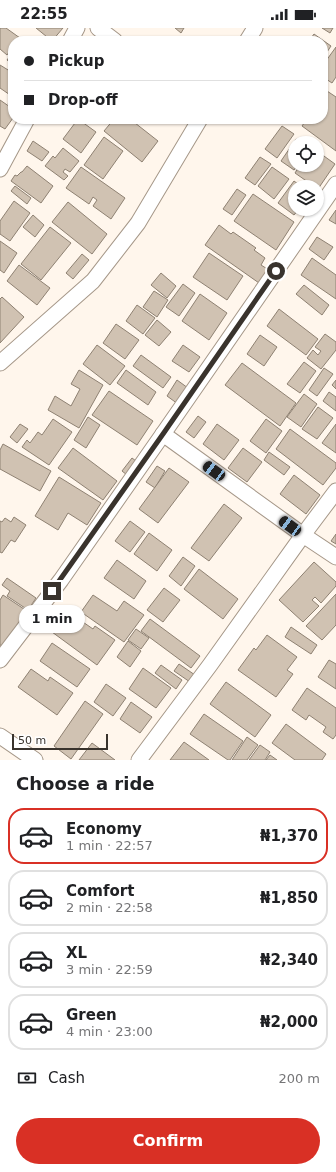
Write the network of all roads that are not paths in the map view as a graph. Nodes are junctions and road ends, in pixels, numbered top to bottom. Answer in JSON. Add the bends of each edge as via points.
{"nodes":[{"id":1,"x":98,"y":28,"type":"edge"},
{"id":2,"x":108,"y":36,"type":"edge"},
{"id":3,"x":24,"y":124,"type":"edge"},
{"id":4,"x":197,"y":124,"type":"edge"},
{"id":5,"x":0,"y":169,"type":"edge"},
{"id":6,"x":336,"y":184,"type":"edge"},
{"id":7,"x":0,"y":363,"type":"edge"},
{"id":8,"x":163,"y":434,"type":"junction"},
{"id":9,"x":336,"y":491,"type":"edge"},
{"id":10,"x":303,"y":535,"type":"junction"},
{"id":11,"x":336,"y":557,"type":"edge"},
{"id":12,"x":0,"y":660,"type":"edge"},
{"id":13,"x":0,"y":736,"type":"edge"},
{"id":14,"x":35,"y":760,"type":"edge"},
{"id":15,"x":139,"y":760,"type":"edge"}],
"edges":[{"from":1,"to":2,"type":"street"},
{"from":3,"to":5,"type":"street"},
{"from":4,"to":7,"type":"street","via":[[138,223],[93,281]]},
{"from":6,"to":8,"type":"street"},
{"from":8,"to":10,"type":"street"},
{"from":8,"to":12,"type":"street","via":[[61,580]]},
{"from":9,"to":10,"type":"street"},
{"from":10,"to":11,"type":"street"},
{"from":10,"to":15,"type":"street"},
{"from":13,"to":14,"type":"street"}]}
